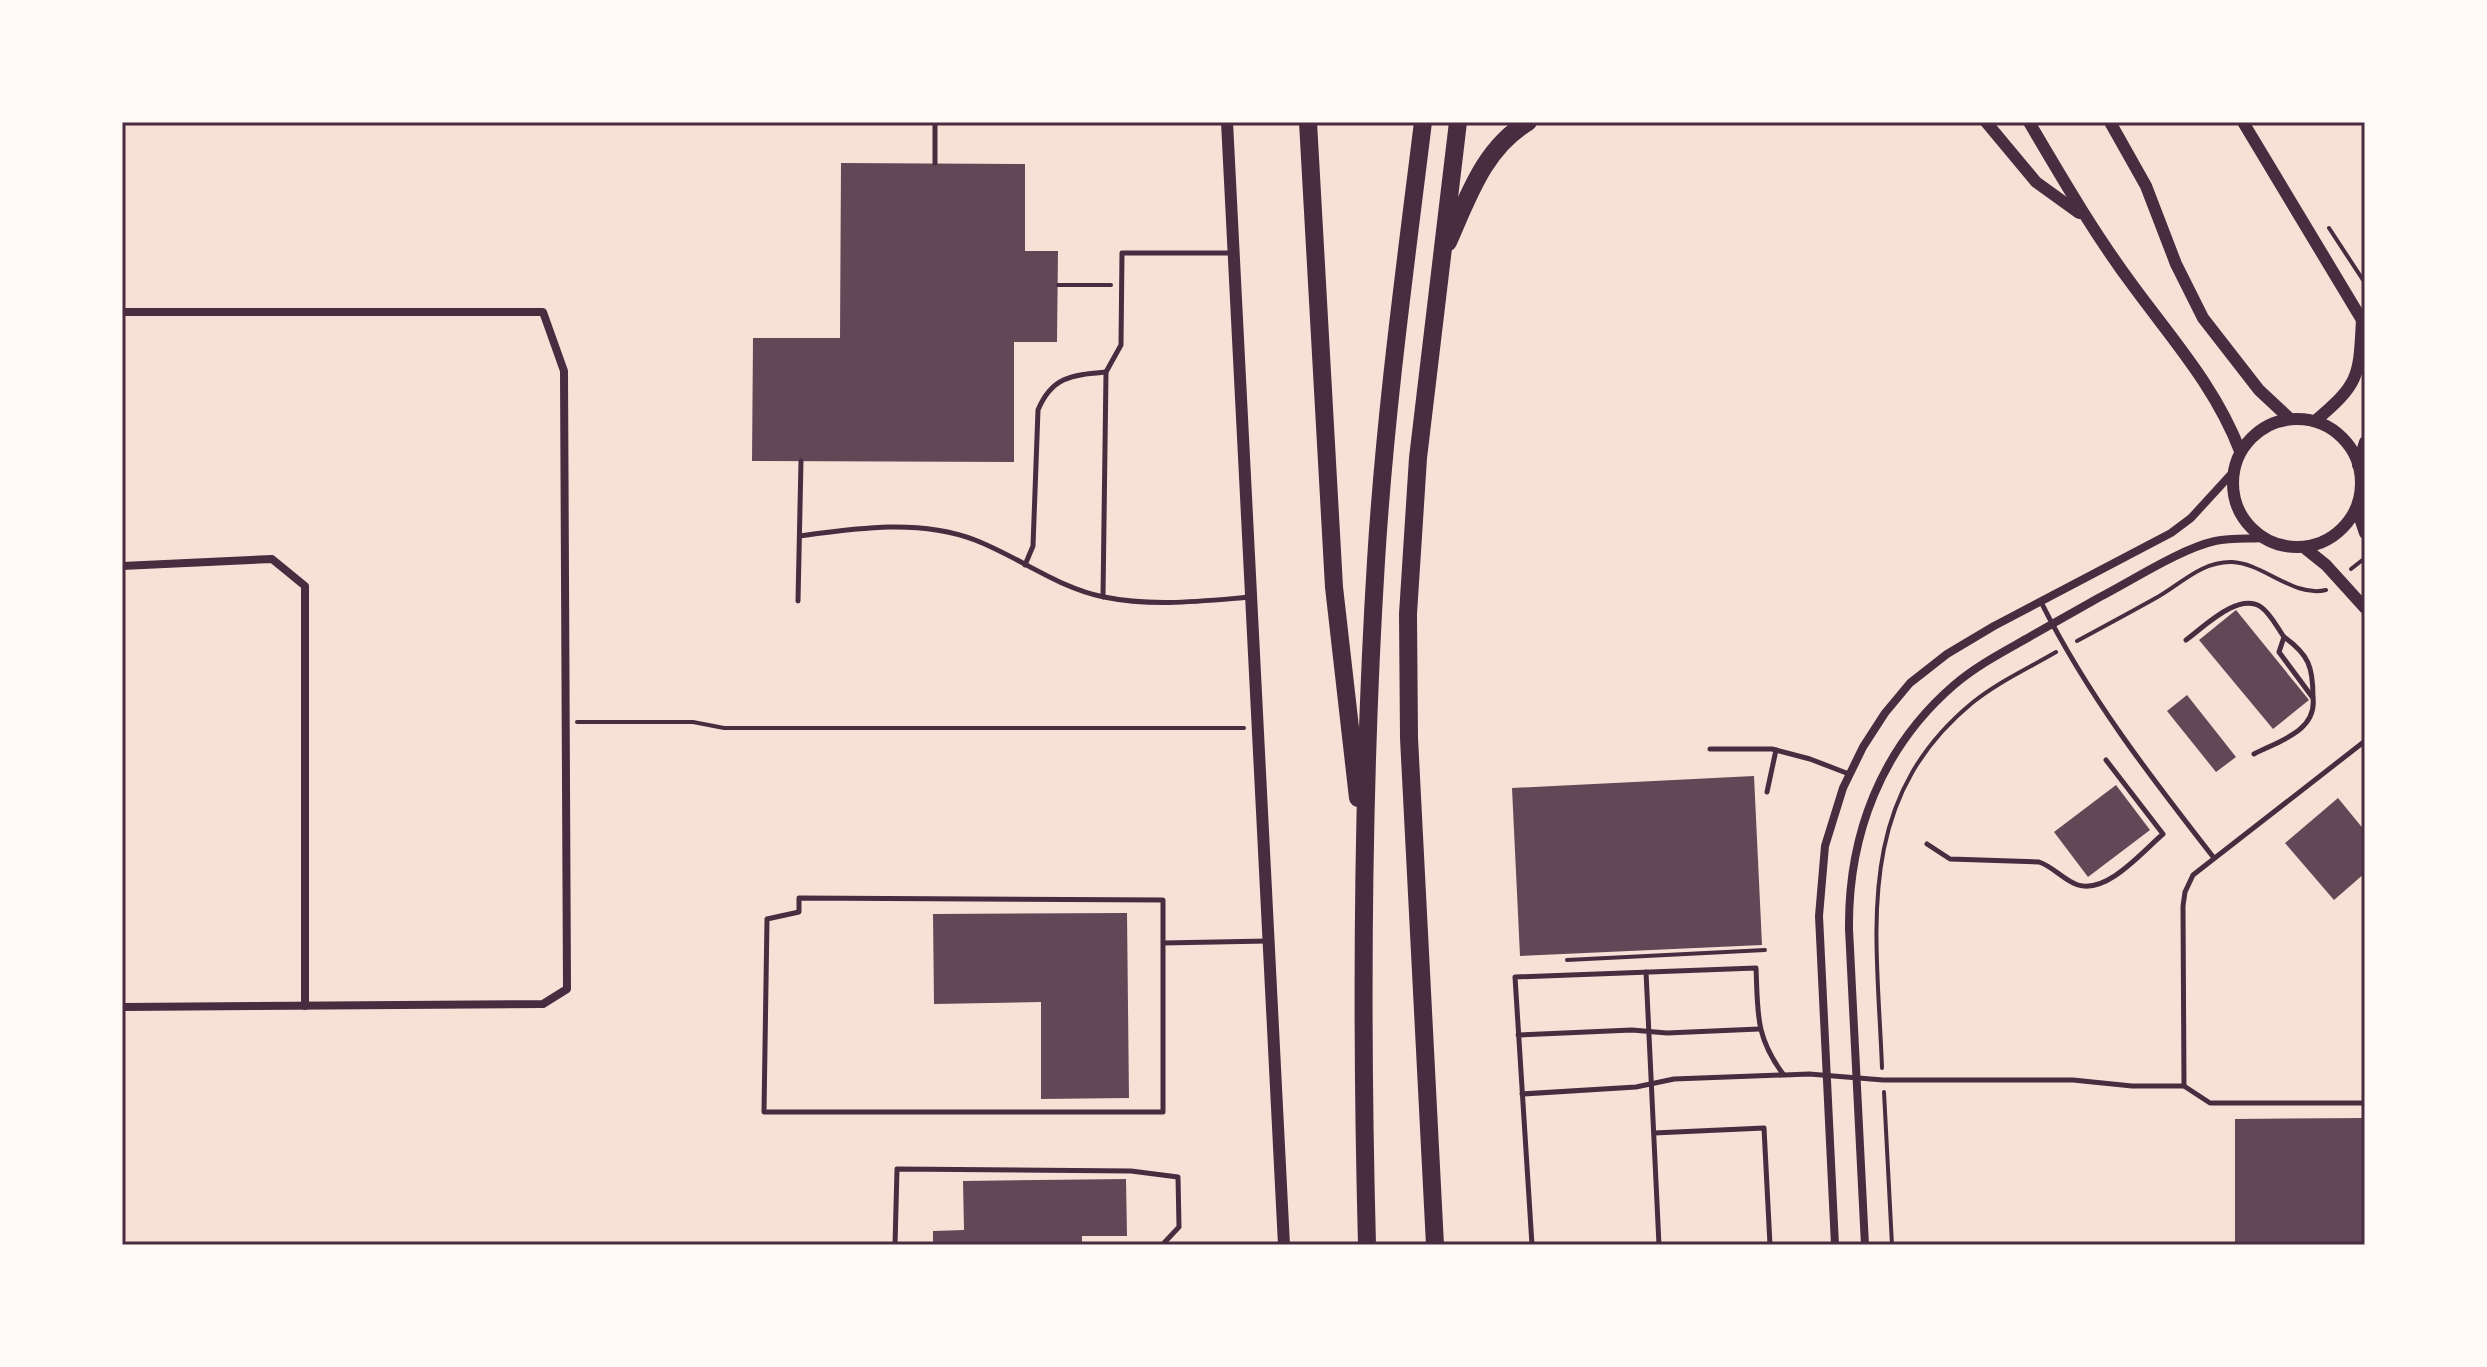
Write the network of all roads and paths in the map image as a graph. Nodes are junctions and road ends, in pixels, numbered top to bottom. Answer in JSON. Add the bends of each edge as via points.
{"nodes":[{"id":1,"x":935,"y":122,"type":"edge"},
{"id":2,"x":1227,"y":122,"type":"edge"},
{"id":3,"x":1308,"y":122,"type":"edge"},
{"id":4,"x":1423,"y":122,"type":"edge"},
{"id":5,"x":1458,"y":122,"type":"edge"},
{"id":6,"x":1528,"y":122,"type":"edge"},
{"id":7,"x":1986,"y":122,"type":"edge"},
{"id":8,"x":2029,"y":122,"type":"edge"},
{"id":9,"x":2110,"y":122,"type":"edge"},
{"id":10,"x":2243,"y":122,"type":"edge"},
{"id":11,"x":935,"y":163,"type":"dead end"},
{"id":12,"x":2085,"y":217,"type":"junction"},
{"id":13,"x":1234,"y":253,"type":"junction"},
{"id":14,"x":1441,"y":259,"type":"junction"},
{"id":15,"x":1058,"y":285,"type":"dead end"},
{"id":16,"x":1091,"y":285,"type":"dead end"},
{"id":17,"x":122,"y":312,"type":"edge"},
{"id":18,"x":2363,"y":322,"type":"edge"},
{"id":19,"x":1106,"y":372,"type":"junction"},
{"id":20,"x":2289,"y":418,"type":"junction"},
{"id":21,"x":2315,"y":421,"type":"junction"},
{"id":22,"x":2365,"y":442,"type":"edge"},
{"id":23,"x":2240,"y":451,"type":"junction"},
{"id":24,"x":801,"y":461,"type":"dead end"},
{"id":25,"x":2358,"y":465,"type":"junction"},
{"id":26,"x":2235,"y":470,"type":"junction"},
{"id":27,"x":2358,"y":512,"type":"junction"},
{"id":28,"x":2365,"y":533,"type":"edge"},
{"id":29,"x":800,"y":536,"type":"junction"},
{"id":30,"x":2264,"y":538,"type":"junction"},
{"id":31,"x":2306,"y":549,"type":"junction"},
{"id":32,"x":2364,"y":559,"type":"edge"},
{"id":33,"x":1025,"y":565,"type":"junction"},
{"id":34,"x":122,"y":566,"type":"edge"},
{"id":35,"x":2350,"y":570,"type":"dead end"},
{"id":36,"x":2328,"y":589,"type":"dead end"},
{"id":37,"x":1103,"y":597,"type":"junction"},
{"id":38,"x":1252,"y":597,"type":"junction"},
{"id":39,"x":798,"y":601,"type":"dead end"},
{"id":40,"x":2041,"y":602,"type":"junction"},
{"id":41,"x":2365,"y":608,"type":"edge"},
{"id":42,"x":2052,"y":625,"type":"junction"},
{"id":43,"x":2284,"y":637,"type":"junction"},
{"id":44,"x":2082,"y":638,"type":"dead end"},
{"id":45,"x":2186,"y":640,"type":"dead end"},
{"id":46,"x":2049,"y":656,"type":"dead end"},
{"id":47,"x":2313,"y":698,"type":"junction"},
{"id":48,"x":583,"y":722,"type":"dead end"},
{"id":49,"x":1247,"y":728,"type":"dead end"},
{"id":50,"x":2365,"y":741,"type":"edge"},
{"id":51,"x":1710,"y":749,"type":"dead end"},
{"id":52,"x":1776,"y":750,"type":"junction"},
{"id":53,"x":2254,"y":754,"type":"dead end"},
{"id":54,"x":2106,"y":760,"type":"dead end"},
{"id":55,"x":1849,"y":774,"type":"junction"},
{"id":56,"x":1767,"y":792,"type":"dead end"},
{"id":57,"x":1927,"y":844,"type":"dead end"},
{"id":58,"x":2214,"y":858,"type":"junction"},
{"id":59,"x":1366,"y":864,"type":"junction"},
{"id":60,"x":1269,"y":941,"type":"junction"},
{"id":61,"x":1163,"y":943,"type":"junction"},
{"id":62,"x":1765,"y":950,"type":"dead end"},
{"id":63,"x":1557,"y":960,"type":"dead end"},
{"id":64,"x":1646,"y":972,"type":"junction"},
{"id":65,"x":305,"y":1006,"type":"junction"},
{"id":66,"x":122,"y":1007,"type":"edge"},
{"id":67,"x":1759,"y":1029,"type":"junction"},
{"id":68,"x":1649,"y":1031,"type":"junction"},
{"id":69,"x":1518,"y":1035,"type":"junction"},
{"id":70,"x":1882,"y":1049,"type":"dead end"},
{"id":71,"x":1784,"y":1075,"type":"junction"},
{"id":72,"x":1826,"y":1075,"type":"junction"},
{"id":73,"x":1858,"y":1078,"type":"junction"},
{"id":74,"x":1652,"y":1083,"type":"junction"},
{"id":75,"x":2184,"y":1086,"type":"junction"},
{"id":76,"x":1522,"y":1094,"type":"junction"},
{"id":77,"x":1884,"y":1099,"type":"dead end"},
{"id":78,"x":2365,"y":1103,"type":"edge"},
{"id":79,"x":1654,"y":1133,"type":"junction"},
{"id":80,"x":895,"y":1245,"type":"edge"},
{"id":81,"x":1162,"y":1245,"type":"edge"},
{"id":82,"x":1284,"y":1245,"type":"edge"},
{"id":83,"x":1367,"y":1245,"type":"edge"},
{"id":84,"x":1435,"y":1245,"type":"edge"},
{"id":85,"x":1532,"y":1245,"type":"edge"},
{"id":86,"x":1659,"y":1245,"type":"edge"},
{"id":87,"x":1770,"y":1245,"type":"edge"},
{"id":88,"x":1835,"y":1245,"type":"edge"},
{"id":89,"x":1865,"y":1245,"type":"edge"},
{"id":90,"x":1892,"y":1245,"type":"edge"}],
"edges":[{"from":1,"to":11,"type":"lane"},
{"from":2,"to":13,"type":"street"},
{"from":3,"to":59,"type":"highway","via":[[1334,587]]},
{"from":4,"to":59,"type":"highway","via":[[1380,512]]},
{"from":5,"to":14,"type":"highway"},
{"from":6,"to":14,"type":"highway","via":[[1489,157]]},
{"from":7,"to":12,"type":"street","via":[[2036,182]]},
{"from":8,"to":12,"type":"street"},
{"from":9,"to":20,"type":"street","via":[[2146,186],[2203,318],[2252,383]]},
{"from":10,"to":18,"type":"street"},
{"from":12,"to":23,"type":"street","via":[[2206,383]]},
{"from":13,"to":19,"type":"lane","via":[[1122,253],[1121,345]]},
{"from":13,"to":38,"type":"street"},
{"from":14,"to":84,"type":"highway","via":[[1418,458],[1408,627]]},
{"from":15,"to":16,"type":"path"},
{"from":17,"to":65,"type":"street","via":[[543,312],[564,371],[567,989],[543,1004]]},
{"from":18,"to":21,"type":"street","via":[[2356,374],[2344,396]]},
{"from":19,"to":33,"type":"lane","via":[[1072,375],[1043,398],[1038,410],[1033,546]]},
{"from":19,"to":37,"type":"lane"},
{"from":20,"to":21,"type":"street"},
{"from":20,"to":23,"type":"street","via":[[2261,427]]},
{"from":21,"to":25,"type":"street","via":[[2346,441]]},
{"from":22,"to":25,"type":"street"},
{"from":23,"to":26,"type":"street"},
{"from":24,"to":29,"type":"lane"},
{"from":25,"to":27,"type":"street"},
{"from":26,"to":30,"type":"street","via":[[2240,509]]},
{"from":26,"to":40,"type":"street","via":[[2171,533]]},
{"from":27,"to":28,"type":"street"},
{"from":27,"to":31,"type":"street","via":[[2333,539]]},
{"from":29,"to":33,"type":"lane","via":[[854,529],[933,529],[976,541]]},
{"from":29,"to":39,"type":"lane"},
{"from":30,"to":31,"type":"street"},
{"from":30,"to":42,"type":"street","via":[[2202,545]]},
{"from":31,"to":41,"type":"street"},
{"from":32,"to":35,"type":"path"},
{"from":33,"to":37,"type":"lane"},
{"from":34,"to":65,"type":"street","via":[[272,559],[305,586]]},
{"from":36,"to":44,"type":"path","via":[[2312,592],[2238,562],[2220,563]]},
{"from":37,"to":38,"type":"lane","via":[[1152,603]]},
{"from":38,"to":60,"type":"street"},
{"from":40,"to":42,"type":"lane"},
{"from":40,"to":55,"type":"street","via":[[1955,649],[1910,683],[1885,713]]},
{"from":42,"to":58,"type":"lane","via":[[2122,739]]},
{"from":42,"to":73,"type":"street","via":[[1954,684],[1911,731],[1876,789],[1855,849],[1850,884]]},
{"from":43,"to":45,"type":"lane","via":[[2264,609],[2251,602],[2239,603]]},
{"from":43,"to":47,"type":"lane","via":[[2313,669]]},
{"from":43,"to":47,"type":"lane","via":[[2279,652]]},
{"from":46,"to":70,"type":"path","via":[[2009,677],[1958,716],[1919,765],[1889,825],[1875,905]]},
{"from":47,"to":53,"type":"lane","via":[[2310,721],[2301,730]]},
{"from":48,"to":49,"type":"path","via":[[693,722],[724,728]]},
{"from":50,"to":58,"type":"lane"},
{"from":51,"to":52,"type":"lane"},
{"from":52,"to":55,"type":"lane"},
{"from":52,"to":56,"type":"lane"},
{"from":54,"to":57,"type":"lane","via":[[2163,834],[2107,882],[2079,886],[2039,862],[1950,859]]},
{"from":55,"to":72,"type":"street","via":[[1830,827],[1820,891]]},
{"from":58,"to":75,"type":"lane","via":[[2193,875],[2183,906]]},
{"from":59,"to":83,"type":"highway"},
{"from":60,"to":61,"type":"lane"},
{"from":60,"to":82,"type":"street"},
{"from":61,"to":61,"type":"lane","via":[[1163,1112],[764,1112],[767,919],[799,912],[799,898],[1163,900]]},
{"from":62,"to":63,"type":"path"},
{"from":64,"to":67,"type":"lane","via":[[1756,968]]},
{"from":64,"to":68,"type":"lane"},
{"from":64,"to":69,"type":"lane","via":[[1515,977]]},
{"from":65,"to":66,"type":"street"},
{"from":67,"to":68,"type":"lane"},
{"from":67,"to":71,"type":"lane"},
{"from":68,"to":69,"type":"lane"},
{"from":68,"to":74,"type":"lane"},
{"from":69,"to":76,"type":"lane"},
{"from":71,"to":72,"type":"lane"},
{"from":71,"to":74,"type":"lane"},
{"from":72,"to":73,"type":"lane"},
{"from":72,"to":88,"type":"street"},
{"from":73,"to":75,"type":"lane"},
{"from":73,"to":89,"type":"street"},
{"from":74,"to":76,"type":"lane"},
{"from":74,"to":79,"type":"lane"},
{"from":75,"to":78,"type":"lane","via":[[2210,1103]]},
{"from":76,"to":85,"type":"lane"},
{"from":77,"to":90,"type":"path"},
{"from":79,"to":86,"type":"lane"},
{"from":79,"to":87,"type":"lane","via":[[1764,1128]]},
{"from":80,"to":81,"type":"lane","via":[[897,1169],[1131,1171],[1178,1177],[1179,1227]]}]}
